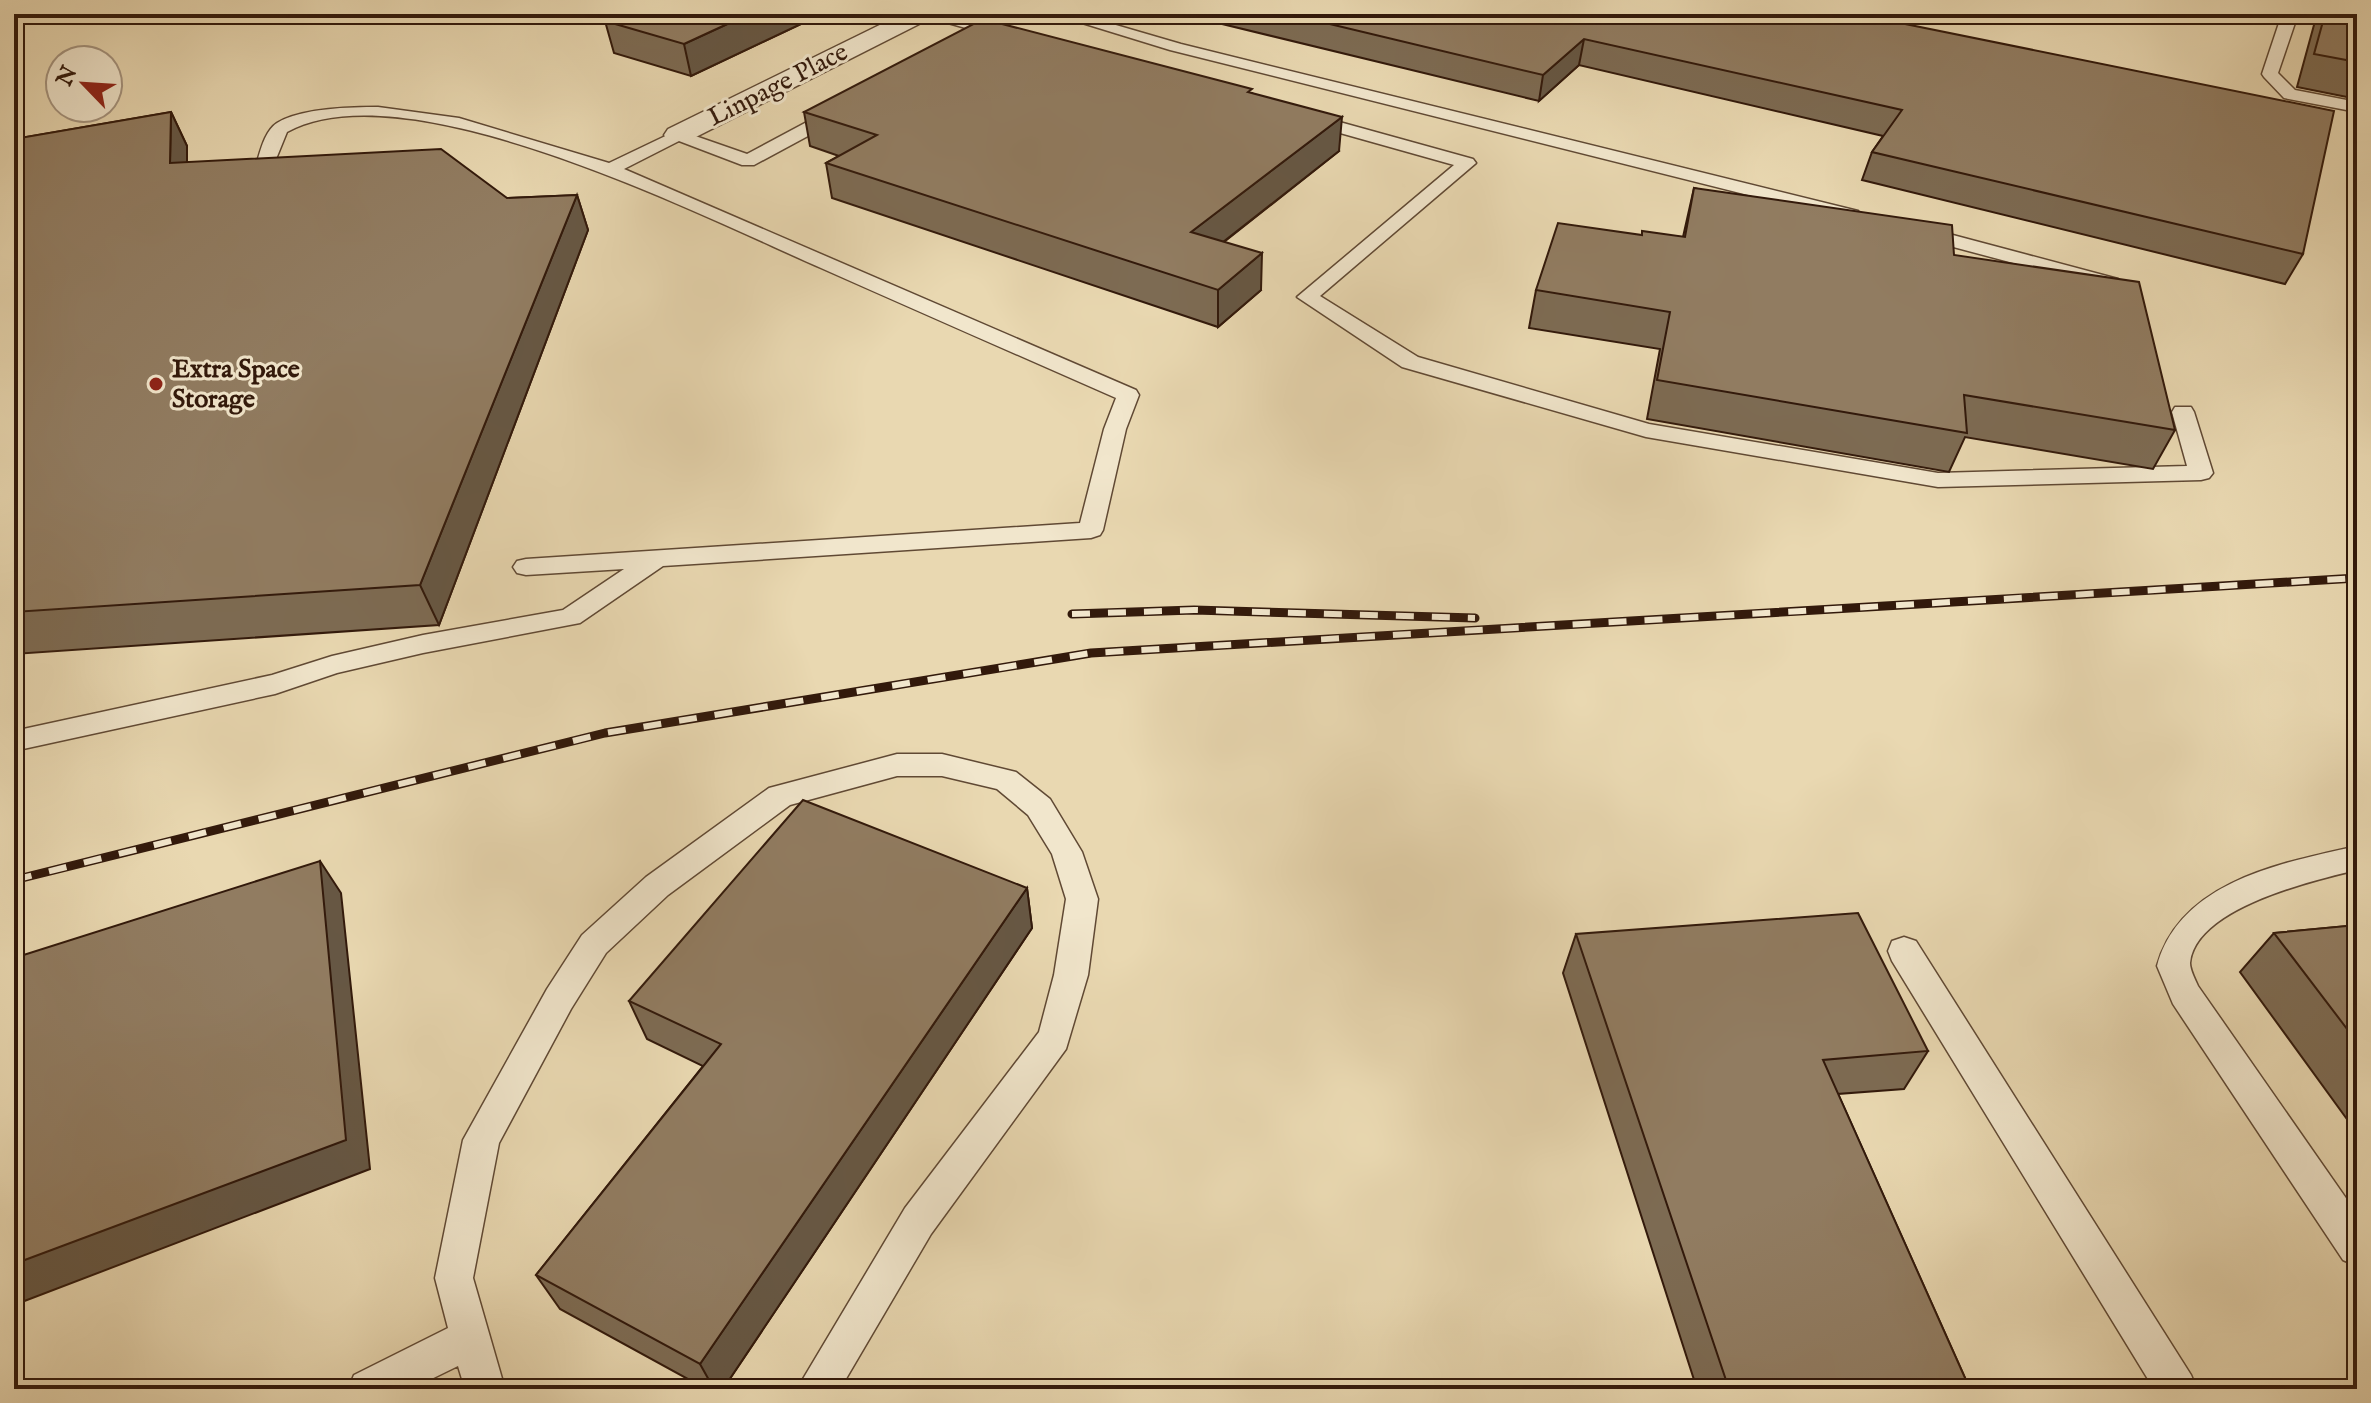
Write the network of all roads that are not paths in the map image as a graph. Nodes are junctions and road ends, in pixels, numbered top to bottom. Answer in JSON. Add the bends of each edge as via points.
{"nodes":[{"id":1,"x":921,"y":14,"type":"edge"},
{"id":2,"x":932,"y":14,"type":"edge"},
{"id":3,"x":1061,"y":14,"type":"edge"},
{"id":4,"x":2290,"y":14,"type":"edge"},
{"id":5,"x":991,"y":30,"type":"junction"},
{"id":6,"x":1022,"y":39,"type":"edge"},
{"id":7,"x":964,"y":45,"type":"edge"},
{"id":8,"x":856,"y":103,"type":"edge"},
{"id":9,"x":2357,"y":107,"type":"edge"},
{"id":10,"x":1283,"y":112,"type":"edge"},
{"id":11,"x":678,"y":135,"type":"junction"},
{"id":12,"x":610,"y":169,"type":"junction"},
{"id":13,"x":320,"y":176,"type":"edge"},
{"id":14,"x":1872,"y":220,"type":"edge"},
{"id":15,"x":1903,"y":228,"type":"edge"},
{"id":16,"x":2124,"y":286,"type":"edge"},
{"id":17,"x":2183,"y":412,"type":"dead end"},
{"id":18,"x":660,"y":557,"type":"junction"},
{"id":19,"x":526,"y":567,"type":"dead end"},
{"id":20,"x":14,"y":741,"type":"edge"},
{"id":21,"x":2357,"y":858,"type":"edge"},
{"id":22,"x":1904,"y":951,"type":"dead end"},
{"id":23,"x":2357,"y":1247,"type":"edge"},
{"id":24,"x":471,"y":1338,"type":"junction"},
{"id":25,"x":368,"y":1389,"type":"edge"},
{"id":26,"x":485,"y":1389,"type":"edge"},
{"id":27,"x":817,"y":1389,"type":"edge"},
{"id":28,"x":2177,"y":1389,"type":"edge"}],
"edges":[{"from":1,"to":11,"type":"street","name":"Linpage Place"},
{"from":2,"to":5,"type":"lane"},
{"from":3,"to":14,"type":"lane"},
{"from":4,"to":9,"type":"lane","via":[[2270,74],[2290,94]]},
{"from":5,"to":6,"type":"lane"},
{"from":5,"to":7,"type":"lane"},
{"from":8,"to":11,"type":"lane","via":[[748,161]]},
{"from":10,"to":17,"type":"lane","via":[[1467,163],[1307,297],[1410,362],[1646,430],[1938,480],[2201,473]]},
{"from":11,"to":12,"type":"lane"},
{"from":12,"to":13,"type":"lane","via":[[524,138],[374,112],[323,114],[282,127],[266,162]]},
{"from":12,"to":18,"type":"lane","via":[[1128,395],[1091,530]]},
{"from":15,"to":16,"type":"lane"},
{"from":18,"to":19,"type":"lane"},
{"from":18,"to":20,"type":"lane","via":[[571,617],[423,644],[275,684]]},
{"from":21,"to":23,"type":"lane","via":[[2282,875],[2216,906],[2180,943],[2173,966],[2185,994]]},
{"from":22,"to":28,"type":"lane"},
{"from":24,"to":25,"type":"lane"},
{"from":24,"to":26,"type":"lane"},
{"from":24,"to":27,"type":"lane","via":[[454,1278],[481,1140],[594,944],[657,886],[780,796],[897,765],[942,765],[1006,780],[1039,807],[1067,852],[1082,899],[1071,975],[1054,1038],[918,1221]]}]}
